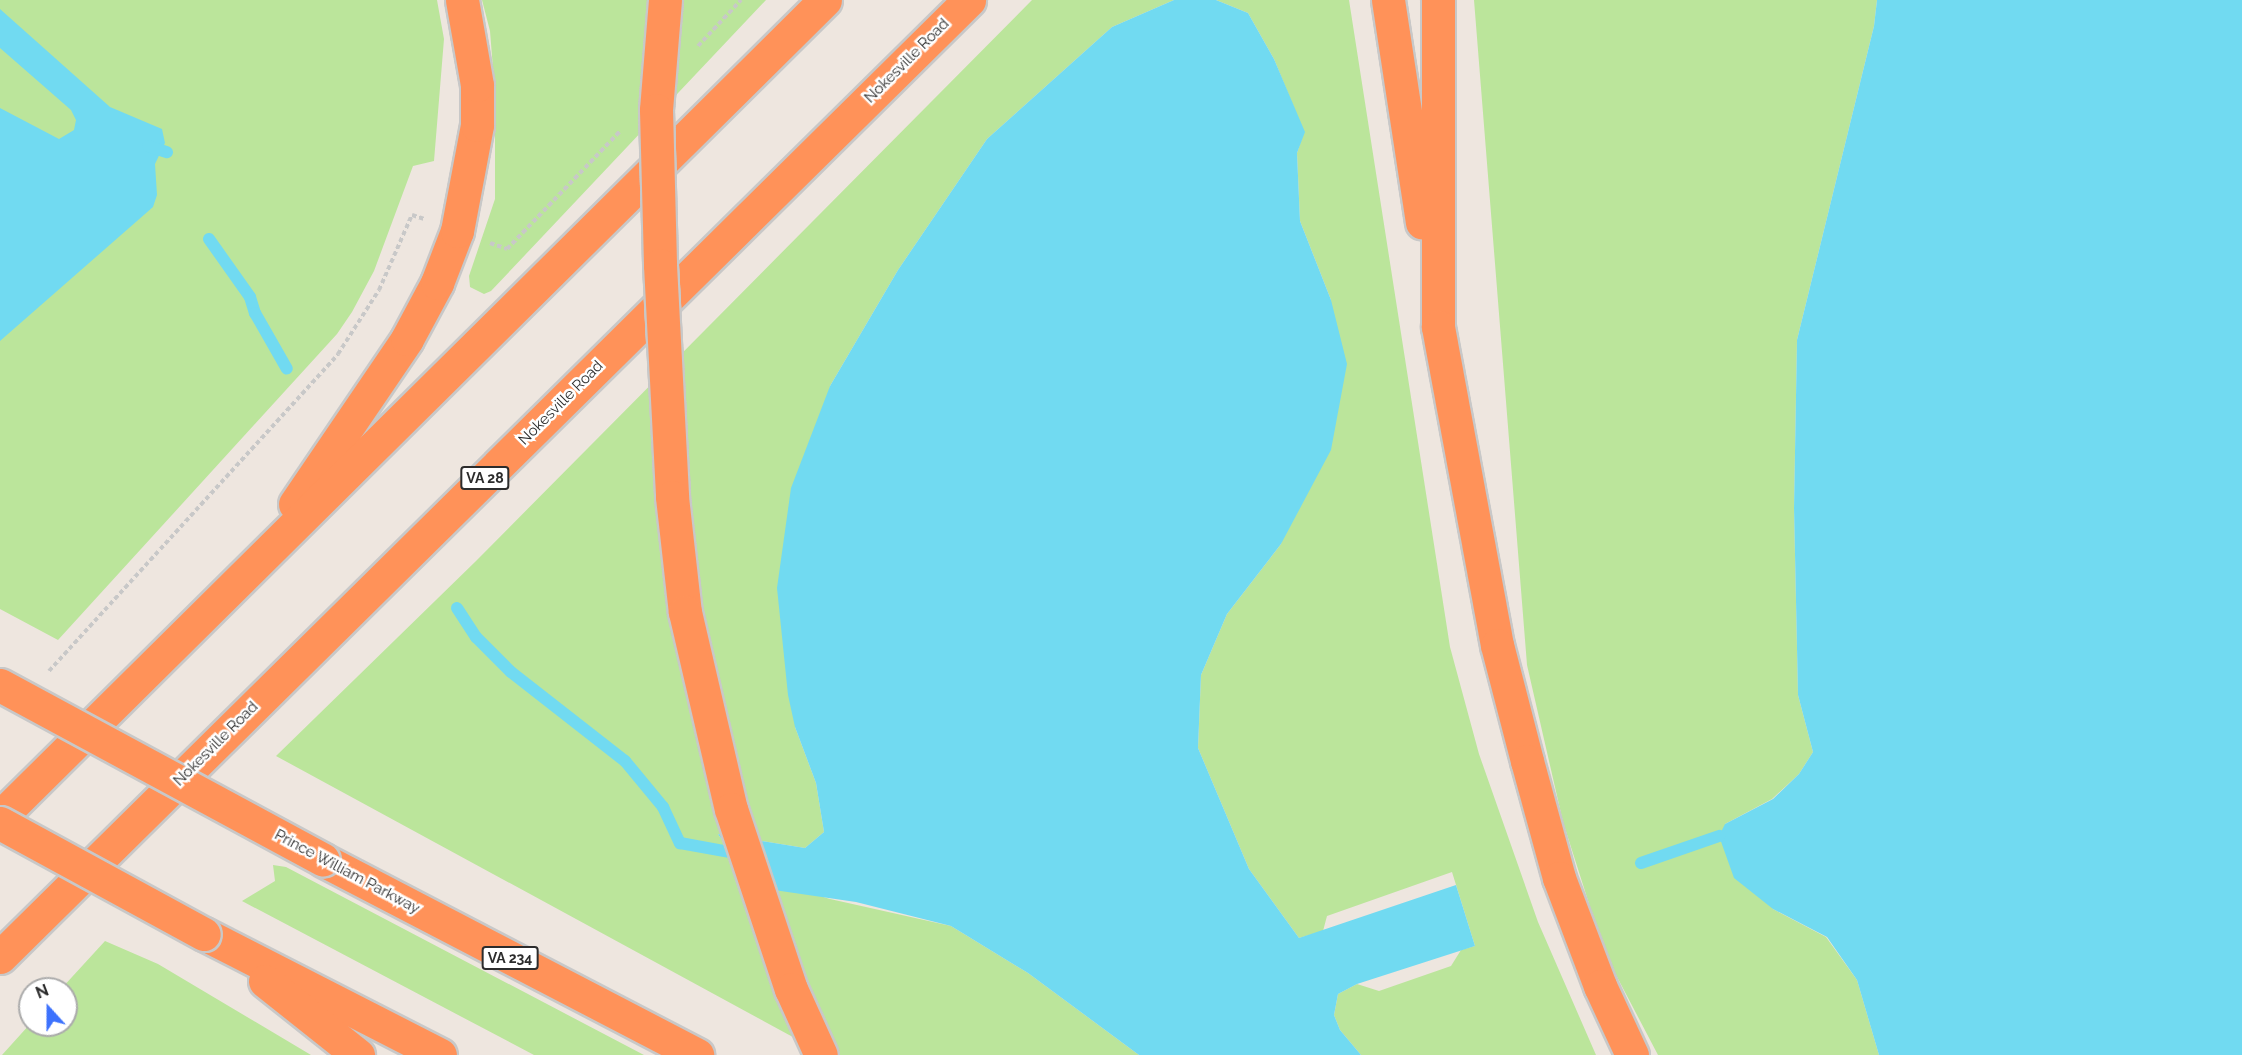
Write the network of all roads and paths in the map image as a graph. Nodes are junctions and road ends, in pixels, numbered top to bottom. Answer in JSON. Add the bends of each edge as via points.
{"nodes":[{"id":1,"x":462,"y":0,"type":"edge"},
{"id":2,"x":665,"y":0,"type":"edge"},
{"id":3,"x":741,"y":0,"type":"edge"},
{"id":4,"x":825,"y":0,"type":"edge"},
{"id":5,"x":969,"y":0,"type":"edge"},
{"id":6,"x":1388,"y":0,"type":"edge"},
{"id":7,"x":1438,"y":0,"type":"edge"},
{"id":8,"x":695,"y":50,"type":"dead end"},
{"id":9,"x":626,"y":125,"type":"dead end"},
{"id":10,"x":429,"y":221,"type":"dead end"},
{"id":11,"x":484,"y":240,"type":"dead end"},
{"id":12,"x":1438,"y":327,"type":"junction"},
{"id":13,"x":244,"y":577,"type":"junction"},
{"id":14,"x":46,"y":673,"type":"dead end"},
{"id":15,"x":0,"y":685,"type":"edge"},
{"id":16,"x":0,"y":817,"type":"edge"},
{"id":17,"x":0,"y":823,"type":"edge"},
{"id":18,"x":204,"y":934,"type":"junction"},
{"id":19,"x":0,"y":957,"type":"edge"},
{"id":20,"x":358,"y":1055,"type":"edge"},
{"id":21,"x":440,"y":1055,"type":"edge"},
{"id":22,"x":697,"y":1055,"type":"edge"},
{"id":23,"x":820,"y":1055,"type":"edge"},
{"id":24,"x":1632,"y":1055,"type":"edge"}],
"edges":[{"from":1,"to":13,"type":"highway","via":[[477,85],[477,125],[465,199],[453,241],[437,283],[407,339]]},
{"from":2,"to":23,"type":"highway","bridge":true,"via":[[656,110],[660,265],[672,497],[685,612],[731,809],[791,989]]},
{"from":3,"to":8,"type":"path"},
{"from":4,"to":13,"type":"highway"},
{"from":5,"to":19,"type":"highway","name":"Nokesville Road","number":"VA 28"},
{"from":6,"to":12,"type":"highway"},
{"from":7,"to":12,"type":"highway"},
{"from":9,"to":11,"type":"path","via":[[507,249]]},
{"from":10,"to":14,"type":"path","via":[[412,215],[380,290],[338,354]]},
{"from":12,"to":24,"type":"highway","via":[[1497,645],[1527,761],[1559,878],[1600,986]]},
{"from":13,"to":16,"type":"highway"},
{"from":15,"to":22,"type":"highway","name":"Prince William Parkway","number":"VA 234","bridge":true,"via":[[323,860]]},
{"from":17,"to":18,"type":"highway","bridge":true},
{"from":18,"to":20,"type":"highway"},
{"from":18,"to":21,"type":"highway"}]}
